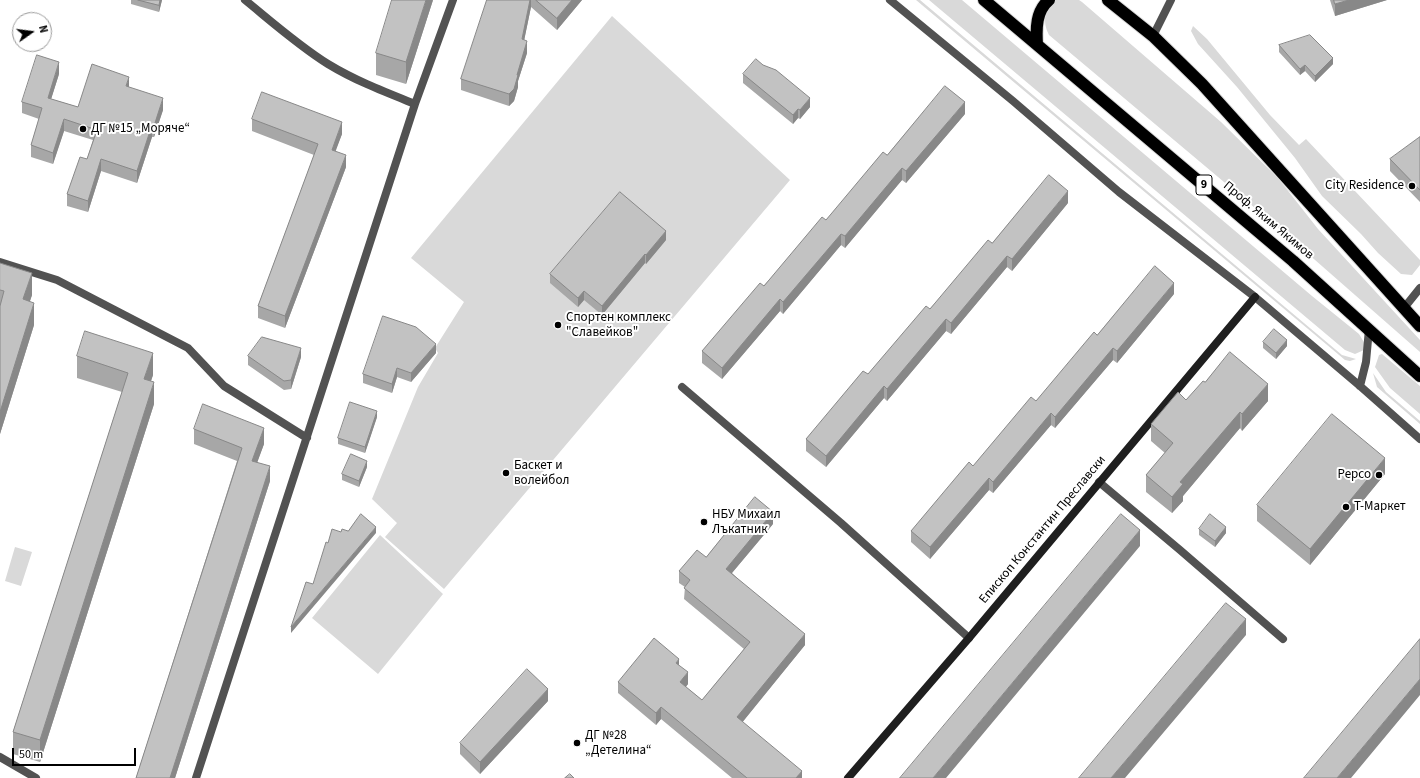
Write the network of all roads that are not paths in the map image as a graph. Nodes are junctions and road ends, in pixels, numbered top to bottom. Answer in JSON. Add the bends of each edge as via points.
{"nodes":[{"id":1,"x":245,"y":0,"type":"edge"},
{"id":2,"x":453,"y":0,"type":"edge"},
{"id":3,"x":890,"y":0,"type":"edge"},
{"id":4,"x":984,"y":0,"type":"edge"},
{"id":5,"x":1049,"y":0,"type":"edge"},
{"id":6,"x":1108,"y":0,"type":"edge"},
{"id":7,"x":1171,"y":0,"type":"edge"},
{"id":8,"x":1152,"y":36,"type":"junction"},
{"id":9,"x":1036,"y":44,"type":"junction"},
{"id":10,"x":415,"y":104,"type":"junction"},
{"id":11,"x":0,"y":262,"type":"edge"},
{"id":12,"x":1420,"y":288,"type":"edge"},
{"id":13,"x":1255,"y":297,"type":"junction"},
{"id":14,"x":1404,"y":308,"type":"junction"},
{"id":15,"x":1420,"y":326,"type":"edge"},
{"id":16,"x":1370,"y":329,"type":"junction"},
{"id":17,"x":1420,"y":376,"type":"edge"},
{"id":18,"x":1360,"y":386,"type":"junction"},
{"id":19,"x":682,"y":387,"type":"dead end"},
{"id":20,"x":307,"y":438,"type":"junction"},
{"id":21,"x":1420,"y":439,"type":"edge"},
{"id":22,"x":1099,"y":482,"type":"junction"},
{"id":23,"x":969,"y":638,"type":"junction"},
{"id":24,"x":1283,"y":640,"type":"dead end"},
{"id":25,"x":0,"y":757,"type":"edge"},
{"id":26,"x":36,"y":778,"type":"edge"},
{"id":27,"x":196,"y":778,"type":"edge"},
{"id":28,"x":848,"y":778,"type":"edge"}],
"edges":[{"from":1,"to":10,"type":"street","via":[[328,64],[363,83]]},
{"from":2,"to":10,"type":"street"},
{"from":3,"to":13,"type":"street","via":[[1014,101],[1119,192]]},
{"from":4,"to":9,"type":"highway","name":"Проф. Яким Якимов","number":"9"},
{"from":5,"to":9,"type":"highway","via":[[1039,14]]},
{"from":6,"to":8,"type":"highway"},
{"from":7,"to":8,"type":"street"},
{"from":8,"to":14,"type":"highway","via":[[1202,84]]},
{"from":9,"to":16,"type":"highway","name":"Проф. Яким Якимов","number":"9"},
{"from":10,"to":20,"type":"street"},
{"from":11,"to":20,"type":"street","via":[[57,280],[188,348],[224,386]]},
{"from":12,"to":14,"type":"street"},
{"from":13,"to":18,"type":"street"},
{"from":13,"to":22,"type":"street","name":"Епископ Константин Преславски"},
{"from":14,"to":15,"type":"highway"},
{"from":16,"to":17,"type":"highway","name":"Проф. Яким Якимов","number":"9"},
{"from":16,"to":18,"type":"street"},
{"from":18,"to":21,"type":"street"},
{"from":19,"to":23,"type":"street","via":[[841,523]]},
{"from":20,"to":27,"type":"street"},
{"from":22,"to":23,"type":"street","name":"Епископ Константин Преславски"},
{"from":22,"to":24,"type":"street"},
{"from":23,"to":28,"type":"street","name":"Епископ Константин Преславски"},
{"from":25,"to":26,"type":"street"}]}
